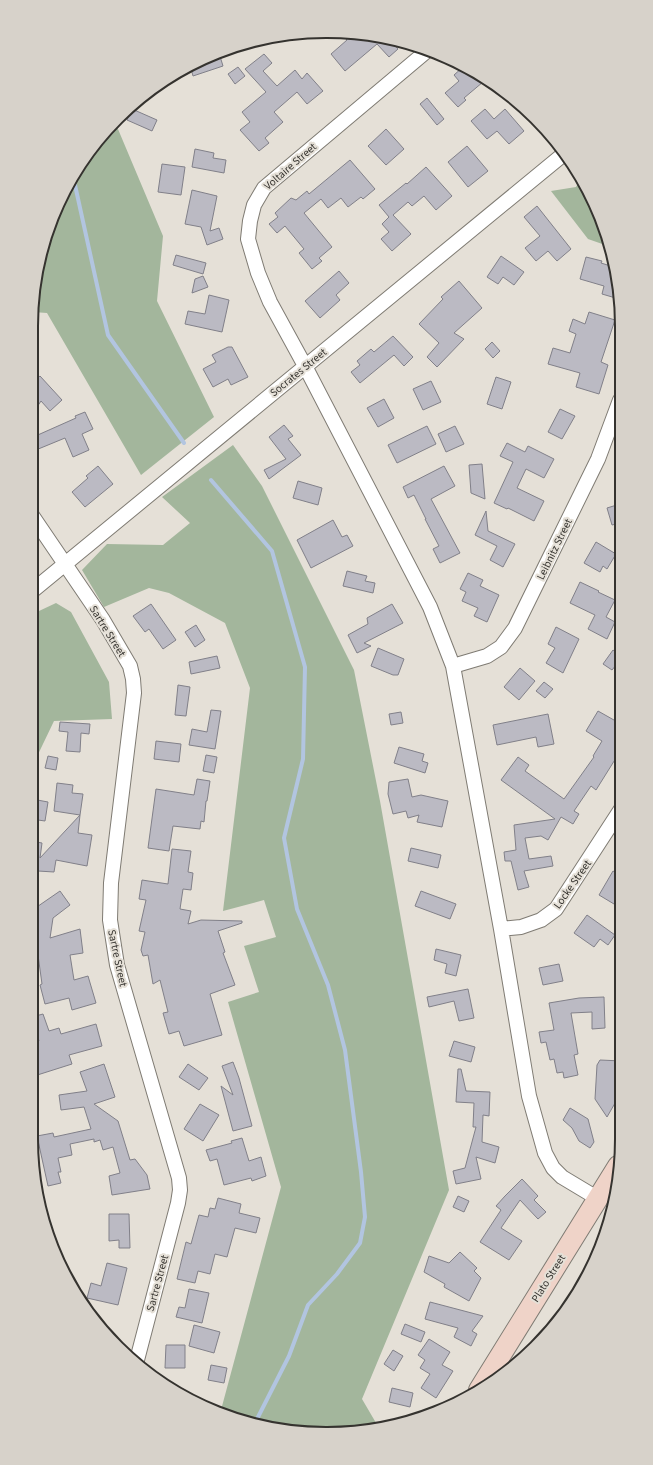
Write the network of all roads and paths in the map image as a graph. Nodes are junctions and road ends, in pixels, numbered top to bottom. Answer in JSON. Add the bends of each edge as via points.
{"nodes":[{"id":1,"x":423,"y":54,"type":"edge"},
{"id":2,"x":560,"y":157,"type":"edge"},
{"id":3,"x":305,"y":366,"type":"junction"},
{"id":4,"x":615,"y":413,"type":"edge"},
{"id":5,"x":38,"y":525,"type":"edge"},
{"id":6,"x":64,"y":564,"type":"junction"},
{"id":7,"x":38,"y":586,"type":"edge"},
{"id":8,"x":453,"y":666,"type":"junction"},
{"id":9,"x":615,"y":818,"type":"edge"},
{"id":10,"x":501,"y":929,"type":"junction"},
{"id":11,"x":613,"y":1173,"type":"edge"},
{"id":12,"x":597,"y":1198,"type":"junction"},
{"id":13,"x":138,"y":1357,"type":"edge"},
{"id":14,"x":486,"y":1379,"type":"edge"}],
"edges":[{"from":1,"to":3,"type":"street","name":"Voltaire Street","via":[[279,174],[264,188],[254,205],[248,239],[252,254],[270,302]]},
{"from":2,"to":3,"type":"street","name":"Socrates Street"},
{"from":3,"to":6,"type":"street","name":"Socrates Street"},
{"from":3,"to":8,"type":"street","name":"Voltaire Street","via":[[430,607]]},
{"from":4,"to":8,"type":"street","name":"Leibnitz Street","via":[[598,459],[515,628],[501,647],[487,656]]},
{"from":5,"to":6,"type":"street","name":"Sartre Street"},
{"from":6,"to":7,"type":"street","name":"Socrates Street"},
{"from":6,"to":13,"type":"street","name":"Sartre Street","via":[[130,666],[133,679],[134,693],[111,883],[110,920],[117,965],[179,1178],[180,1190]]},
{"from":8,"to":10,"type":"street","name":"Voltaire Street"},
{"from":9,"to":10,"type":"street","name":"Locke Street","via":[[556,909],[541,920]]},
{"from":10,"to":12,"type":"street","name":"Voltaire Street","via":[[529,1096],[545,1153],[553,1168],[562,1177]]},
{"from":11,"to":12,"type":"street","name":"Plato Street"},
{"from":12,"to":14,"type":"street","name":"Plato Street"}]}
